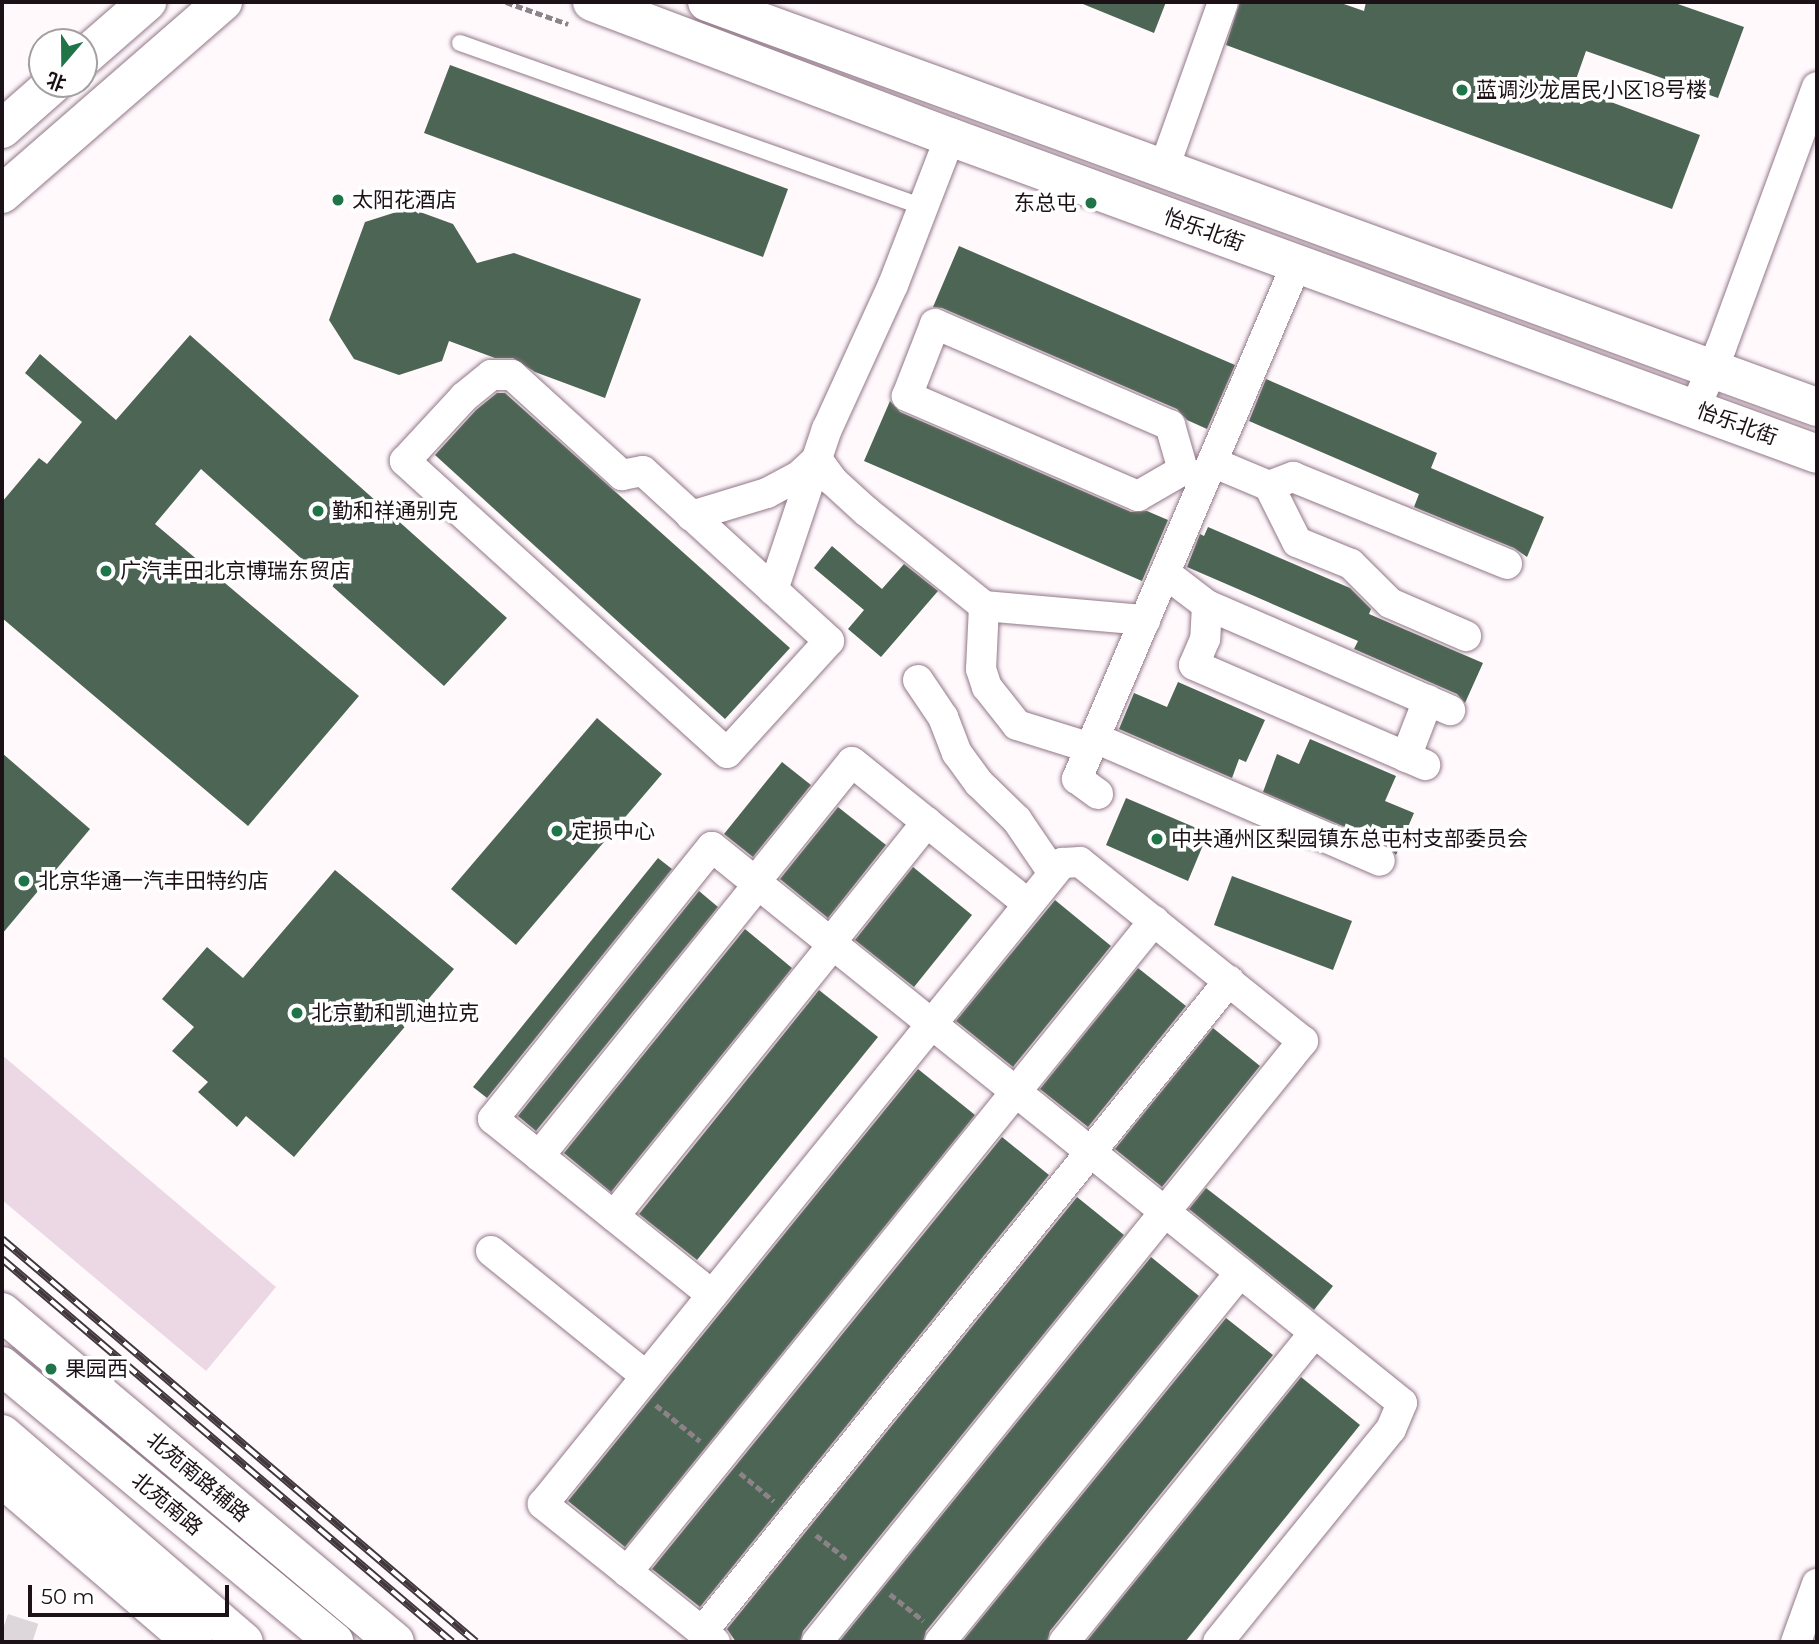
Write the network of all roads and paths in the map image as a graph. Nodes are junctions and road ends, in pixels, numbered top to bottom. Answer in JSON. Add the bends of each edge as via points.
{"nodes":[{"id":1,"x":147,"y":2,"type":"edge"},
{"id":2,"x":223,"y":2,"type":"edge"},
{"id":3,"x":592,"y":2,"type":"edge"},
{"id":4,"x":707,"y":2,"type":"edge"},
{"id":5,"x":1223,"y":2,"type":"edge"},
{"id":6,"x":460,"y":43,"type":"dead end"},
{"id":7,"x":98,"y":45,"type":"edge"},
{"id":8,"x":1817,"y":87,"type":"edge"},
{"id":9,"x":37,"y":98,"type":"edge"},
{"id":10,"x":2,"y":129,"type":"edge"},
{"id":11,"x":950,"y":138,"type":"junction"},
{"id":12,"x":1164,"y":168,"type":"junction"},
{"id":13,"x":2,"y":194,"type":"edge"},
{"id":14,"x":924,"y":207,"type":"junction"},
{"id":15,"x":1297,"y":263,"type":"junction"},
{"id":16,"x":1710,"y":367,"type":"junction"},
{"id":17,"x":1817,"y":407,"type":"edge"},
{"id":18,"x":1695,"y":408,"type":"junction"},
{"id":19,"x":1817,"y":454,"type":"edge"},
{"id":20,"x":817,"y":459,"type":"junction"},
{"id":21,"x":1200,"y":471,"type":"junction"},
{"id":22,"x":1269,"y":486,"type":"junction"},
{"id":23,"x":691,"y":516,"type":"junction"},
{"id":24,"x":1507,"y":564,"type":"dead end"},
{"id":25,"x":1165,"y":573,"type":"junction"},
{"id":26,"x":773,"y":590,"type":"junction"},
{"id":27,"x":984,"y":606,"type":"junction"},
{"id":28,"x":1208,"y":606,"type":"junction"},
{"id":29,"x":1145,"y":620,"type":"junction"},
{"id":30,"x":1466,"y":636,"type":"dead end"},
{"id":31,"x":918,"y":680,"type":"dead end"},
{"id":32,"x":1093,"y":743,"type":"junction"},
{"id":33,"x":1098,"y":794,"type":"dead end"},
{"id":34,"x":927,"y":822,"type":"junction"},
{"id":35,"x":1380,"y":861,"type":"dead end"},
{"id":36,"x":1053,"y":873,"type":"junction"},
{"id":37,"x":757,"y":884,"type":"junction"},
{"id":38,"x":1028,"y":904,"type":"junction"},
{"id":39,"x":1154,"y":921,"type":"junction"},
{"id":40,"x":832,"y":944,"type":"junction"},
{"id":41,"x":1228,"y":981,"type":"junction"},
{"id":42,"x":931,"y":1024,"type":"junction"},
{"id":43,"x":1015,"y":1092,"type":"junction"},
{"id":44,"x":1090,"y":1152,"type":"junction"},
{"id":45,"x":539,"y":1156,"type":"junction"},
{"id":46,"x":1165,"y":1212,"type":"junction"},
{"id":47,"x":614,"y":1216,"type":"junction"},
{"id":48,"x":492,"y":1251,"type":"dead end"},
{"id":49,"x":1240,"y":1273,"type":"junction"},
{"id":50,"x":712,"y":1295,"type":"junction"},
{"id":51,"x":2,"y":1312,"type":"edge"},
{"id":52,"x":1314,"y":1333,"type":"junction"},
{"id":53,"x":2,"y":1366,"type":"edge"},
{"id":54,"x":646,"y":1376,"type":"junction"},
{"id":55,"x":2,"y":1434,"type":"edge"},
{"id":56,"x":2,"y":1478,"type":"edge"},
{"id":57,"x":627,"y":1572,"type":"junction"},
{"id":58,"x":1817,"y":1584,"type":"edge"},
{"id":59,"x":708,"y":1637,"type":"edge"},
{"id":60,"x":193,"y":1642,"type":"edge"},
{"id":61,"x":244,"y":1642,"type":"edge"},
{"id":62,"x":334,"y":1642,"type":"edge"},
{"id":63,"x":395,"y":1642,"type":"edge"},
{"id":64,"x":817,"y":1642,"type":"edge"},
{"id":65,"x":940,"y":1642,"type":"edge"},
{"id":66,"x":1064,"y":1642,"type":"edge"},
{"id":67,"x":1219,"y":1642,"type":"edge"},
{"id":68,"x":1796,"y":1642,"type":"edge"}],
"edges":[{"from":1,"to":7,"type":"main road"},
{"from":2,"to":13,"type":"main road"},
{"from":3,"to":11,"type":"main road","name":"怡乐北街"},
{"from":4,"to":12,"type":"main road","name":"怡乐北街"},
{"from":5,"to":12,"type":"street"},
{"from":6,"to":14,"type":"lane"},
{"from":8,"to":16,"type":"street"},
{"from":9,"to":10,"type":"main road"},
{"from":11,"to":14,"type":"street"},
{"from":11,"to":15,"type":"main road","name":"怡乐北街"},
{"from":12,"to":16,"type":"main road","name":"怡乐北街"},
{"from":14,"to":20,"type":"street"},
{"from":15,"to":18,"type":"main road","name":"怡乐北街"},
{"from":15,"to":21,"type":"street"},
{"from":16,"to":17,"type":"main road","name":"怡乐北街"},
{"from":16,"to":18,"type":"street"},
{"from":18,"to":19,"type":"main road","name":"怡乐北街"},
{"from":20,"to":23,"type":"street","via":[[799,476],[767,493]]},
{"from":20,"to":26,"type":"street"},
{"from":20,"to":27,"type":"street","via":[[866,511]]},
{"from":21,"to":21,"type":"street","via":[[1170,425],[935,324],[907,396],[1138,496]]},
{"from":21,"to":22,"type":"street"},
{"from":21,"to":25,"type":"street"},
{"from":22,"to":24,"type":"street","via":[[1293,477]]},
{"from":22,"to":30,"type":"street","via":[[1297,542],[1351,564],[1391,603]]},
{"from":23,"to":26,"type":"street"},
{"from":23,"to":26,"type":"street","via":[[643,471],[622,475],[512,375],[491,375],[464,397],[405,461],[727,753],[829,641]]},
{"from":25,"to":28,"type":"street"},
{"from":25,"to":29,"type":"street"},
{"from":27,"to":29,"type":"street"},
{"from":27,"to":32,"type":"street","via":[[981,669],[986,687],[1017,725]]},
{"from":28,"to":28,"type":"street","via":[[1205,639],[1194,665],[1415,761],[1439,705]]},
{"from":29,"to":32,"type":"street"},
{"from":31,"to":36,"type":"street","via":[[943,717],[964,763],[1017,820]]},
{"from":32,"to":33,"type":"street","via":[[1077,779]]},
{"from":32,"to":35,"type":"street"},
{"from":34,"to":37,"type":"street","via":[[852,762]]},
{"from":34,"to":38,"type":"street"},
{"from":34,"to":40,"type":"street"},
{"from":36,"to":38,"type":"street"},
{"from":36,"to":39,"type":"street","via":[[1062,863],[1080,862]]},
{"from":37,"to":40,"type":"street"},
{"from":37,"to":45,"type":"street"},
{"from":37,"to":45,"type":"street","via":[[712,847],[493,1119]]},
{"from":38,"to":42,"type":"street"},
{"from":39,"to":41,"type":"street"},
{"from":39,"to":43,"type":"street"},
{"from":40,"to":42,"type":"street"},
{"from":40,"to":47,"type":"street"},
{"from":41,"to":44,"type":"street"},
{"from":41,"to":46,"type":"street","via":[[1303,1041]]},
{"from":42,"to":43,"type":"street"},
{"from":42,"to":50,"type":"street"},
{"from":43,"to":44,"type":"street"},
{"from":43,"to":57,"type":"street"},
{"from":44,"to":46,"type":"street"},
{"from":44,"to":59,"type":"street"},
{"from":45,"to":47,"type":"street"},
{"from":46,"to":49,"type":"street"},
{"from":46,"to":64,"type":"street"},
{"from":47,"to":50,"type":"street"},
{"from":48,"to":54,"type":"street"},
{"from":49,"to":52,"type":"street"},
{"from":49,"to":65,"type":"street"},
{"from":50,"to":54,"type":"street"},
{"from":51,"to":63,"type":"main road","name":"北苑南路辅路"},
{"from":52,"to":66,"type":"street"},
{"from":52,"to":67,"type":"street","via":[[1402,1404],[1391,1429]]},
{"from":53,"to":62,"type":"main road","name":"北苑南路"},
{"from":54,"to":57,"type":"street","via":[[542,1504]]},
{"from":55,"to":61,"type":"main road"},
{"from":56,"to":60,"type":"main road"},
{"from":57,"to":59,"type":"street"},
{"from":58,"to":68,"type":"street"}]}
